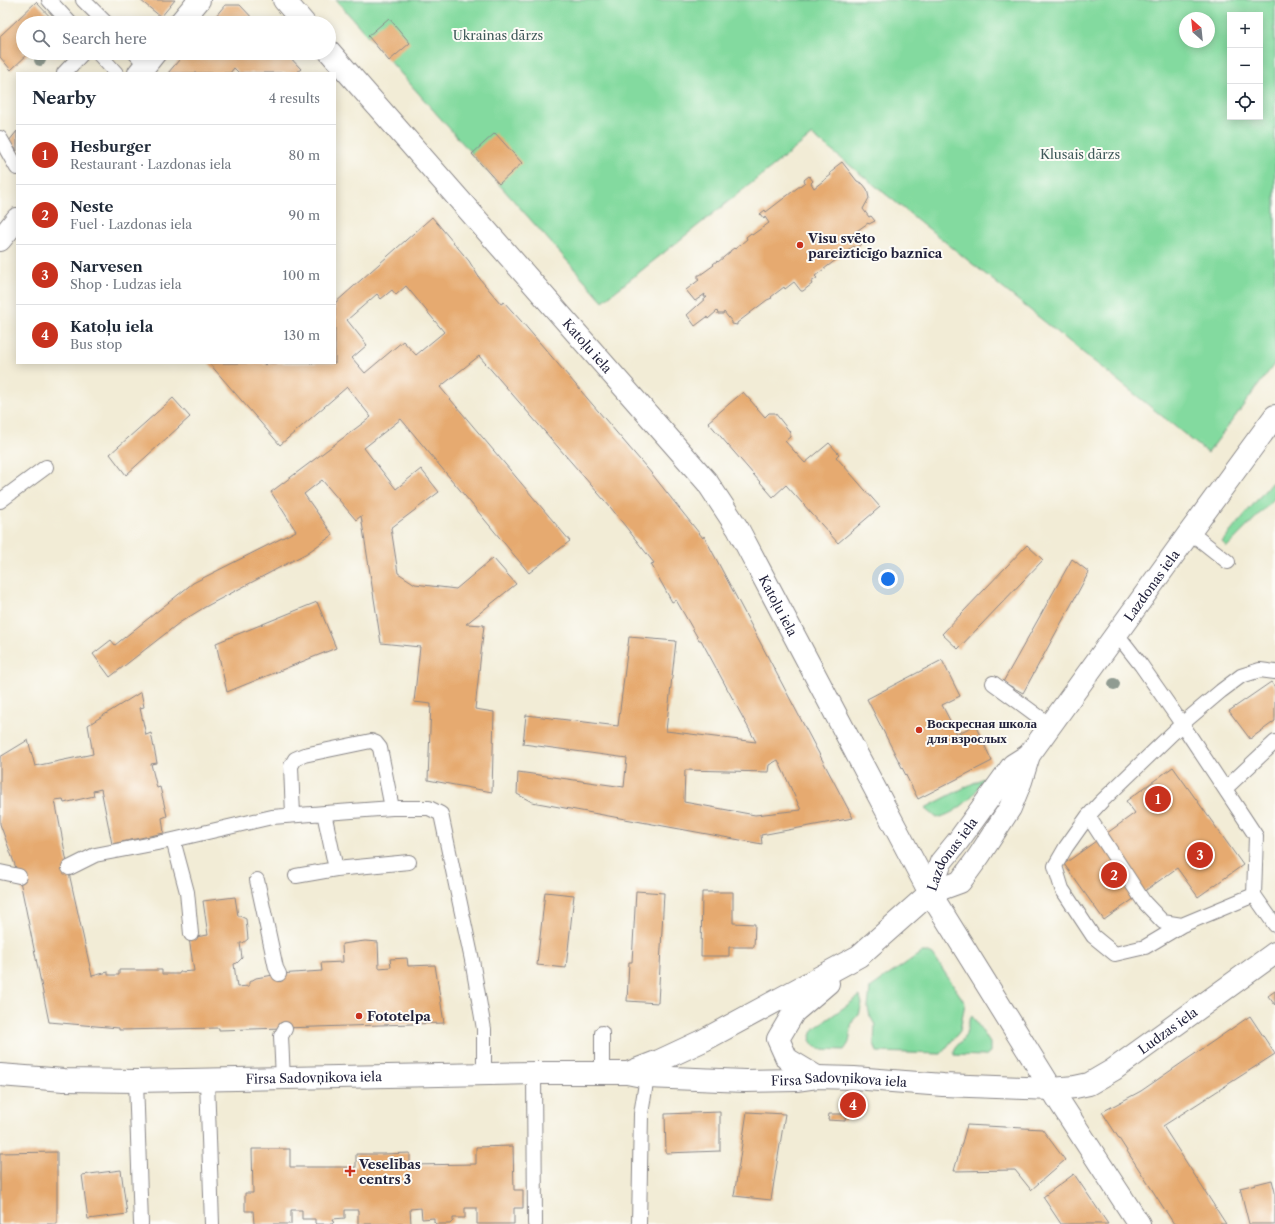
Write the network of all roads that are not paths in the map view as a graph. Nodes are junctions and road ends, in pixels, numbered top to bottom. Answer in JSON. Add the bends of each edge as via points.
{"nodes":[{"id":1,"x":49,"y":0,"type":"edge"},
{"id":2,"x":83,"y":0,"type":"edge"},
{"id":3,"x":199,"y":0,"type":"edge"},
{"id":4,"x":284,"y":0,"type":"edge"},
{"id":5,"x":64,"y":16,"type":"edge"},
{"id":6,"x":99,"y":16,"type":"edge"},
{"id":7,"x":186,"y":16,"type":"edge"},
{"id":8,"x":298,"y":16,"type":"edge"},
{"id":9,"x":336,"y":59,"type":"edge"},
{"id":10,"x":77,"y":60,"type":"edge"},
{"id":11,"x":104,"y":60,"type":"edge"},
{"id":12,"x":65,"y":72,"type":"edge"},
{"id":13,"x":115,"y":72,"type":"edge"},
{"id":14,"x":0,"y":138,"type":"edge"},
{"id":15,"x":16,"y":166,"type":"edge"},
{"id":16,"x":16,"y":220,"type":"edge"},
{"id":17,"x":0,"y":240,"type":"edge"},
{"id":18,"x":1275,"y":416,"type":"edge"},
{"id":19,"x":46,"y":467,"type":"dead end"},
{"id":20,"x":0,"y":500,"type":"edge"},
{"id":21,"x":1190,"y":532,"type":"junction"},
{"id":22,"x":1228,"y":562,"type":"dead end"},
{"id":23,"x":1116,"y":633,"type":"junction"},
{"id":24,"x":1275,"y":672,"type":"edge"},
{"id":25,"x":993,"y":683,"type":"dead end"},
{"id":26,"x":1182,"y":724,"type":"junction"},
{"id":27,"x":1050,"y":725,"type":"junction"},
{"id":28,"x":1275,"y":742,"type":"edge"},
{"id":29,"x":1225,"y":789,"type":"junction"},
{"id":30,"x":392,"y":808,"type":"junction"},
{"id":31,"x":324,"y":813,"type":"junction"},
{"id":32,"x":293,"y":815,"type":"junction"},
{"id":33,"x":1088,"y":816,"type":"junction"},
{"id":34,"x":173,"y":840,"type":"junction"},
{"id":35,"x":409,"y":862,"type":"dead end"},
{"id":36,"x":69,"y":868,"type":"dead end"},
{"id":37,"x":336,"y":869,"type":"junction"},
{"id":38,"x":0,"y":872,"type":"edge"},
{"id":39,"x":19,"y":876,"type":"dead end"},
{"id":40,"x":296,"y":876,"type":"dead end"},
{"id":41,"x":258,"y":880,"type":"dead end"},
{"id":42,"x":930,"y":893,"type":"junction"},
{"id":43,"x":1254,"y":895,"type":"junction"},
{"id":44,"x":1182,"y":925,"type":"junction"},
{"id":45,"x":1275,"y":925,"type":"edge"},
{"id":46,"x":191,"y":934,"type":"dead end"},
{"id":47,"x":1275,"y":953,"type":"edge"},
{"id":48,"x":859,"y":956,"type":"junction"},
{"id":49,"x":279,"y":974,"type":"dead end"},
{"id":50,"x":285,"y":1029,"type":"dead end"},
{"id":51,"x":602,"y":1033,"type":"dead end"},
{"id":52,"x":534,"y":1073,"type":"junction"},
{"id":53,"x":602,"y":1073,"type":"junction"},
{"id":54,"x":484,"y":1074,"type":"junction"},
{"id":55,"x":0,"y":1075,"type":"edge"},
{"id":56,"x":637,"y":1075,"type":"junction"},
{"id":57,"x":816,"y":1077,"type":"junction"},
{"id":58,"x":284,"y":1079,"type":"junction"},
{"id":59,"x":207,"y":1080,"type":"junction"},
{"id":60,"x":136,"y":1081,"type":"junction"},
{"id":61,"x":1052,"y":1089,"type":"junction"},
{"id":62,"x":142,"y":1224,"type":"edge"},
{"id":63,"x":212,"y":1224,"type":"edge"},
{"id":64,"x":535,"y":1224,"type":"edge"},
{"id":65,"x":639,"y":1224,"type":"edge"},
{"id":66,"x":1139,"y":1224,"type":"edge"}],
"edges":[{"from":1,"to":5,"type":"lane"},
{"from":2,"to":6,"type":"lane"},
{"from":3,"to":7,"type":"street"},
{"from":4,"to":8,"type":"street"},
{"from":9,"to":42,"type":"street","name":"Katoļu iela","via":[[707,482],[738,529]]},
{"from":10,"to":12,"type":"lane"},
{"from":11,"to":13,"type":"lane"},
{"from":14,"to":15,"type":"lane"},
{"from":16,"to":17,"type":"street"},
{"from":18,"to":21,"type":"street","name":"Lazdonas iela"},
{"from":19,"to":20,"type":"lane"},
{"from":21,"to":22,"type":"lane"},
{"from":21,"to":23,"type":"street","name":"Lazdonas iela"},
{"from":23,"to":26,"type":"lane"},
{"from":23,"to":27,"type":"street","name":"Lazdonas iela"},
{"from":24,"to":26,"type":"lane","via":[[1260,670],[1241,676]]},
{"from":25,"to":27,"type":"lane"},
{"from":26,"to":29,"type":"lane"},
{"from":26,"to":33,"type":"lane"},
{"from":27,"to":42,"type":"street","name":"Lazdonas iela","via":[[1028,755],[1014,765],[941,862]]},
{"from":28,"to":29,"type":"lane"},
{"from":29,"to":43,"type":"lane","via":[[1256,836]]},
{"from":30,"to":31,"type":"lane"},
{"from":30,"to":32,"type":"lane","via":[[380,748],[371,741],[304,755],[295,760],[291,766]]},
{"from":30,"to":54,"type":"lane","via":[[428,808],[441,814],[484,1028]]},
{"from":31,"to":32,"type":"lane"},
{"from":31,"to":37,"type":"lane"},
{"from":32,"to":34,"type":"lane"},
{"from":33,"to":44,"type":"lane","via":[[1144,902],[1163,922]]},
{"from":33,"to":44,"type":"lane","via":[[1055,866],[1062,889],[1093,936],[1115,954],[1144,947]]},
{"from":34,"to":36,"type":"lane","via":[[95,855]]},
{"from":34,"to":46,"type":"lane","via":[[187,892]]},
{"from":35,"to":37,"type":"lane"},
{"from":37,"to":40,"type":"lane"},
{"from":38,"to":39,"type":"lane"},
{"from":41,"to":49,"type":"lane"},
{"from":42,"to":48,"type":"street","name":"Firsa Sadovņikova iela"},
{"from":42,"to":61,"type":"street","name":"Katoļu iela"},
{"from":43,"to":44,"type":"lane"},
{"from":43,"to":45,"type":"lane"},
{"from":47,"to":61,"type":"street","name":"Ludzas iela","via":[[1113,1070],[1089,1084]]},
{"from":48,"to":56,"type":"street","name":"Firsa Sadovņikova iela"},
{"from":48,"to":57,"type":"street","via":[[794,1012],[778,1039],[787,1059]]},
{"from":50,"to":58,"type":"lane","via":[[281,1036]]},
{"from":51,"to":53,"type":"lane"},
{"from":52,"to":53,"type":"street","name":"Firsa Sadovņikova iela"},
{"from":52,"to":54,"type":"street","name":"Firsa Sadovņikova iela"},
{"from":52,"to":64,"type":"lane"},
{"from":53,"to":56,"type":"street","name":"Firsa Sadovņikova iela"},
{"from":54,"to":58,"type":"street","name":"Firsa Sadovņikova iela"},
{"from":55,"to":60,"type":"street","name":"Firsa Sadovņikova iela","via":[[64,1080]]},
{"from":56,"to":57,"type":"street","name":"Firsa Sadovņikova iela","via":[[745,1081]]},
{"from":56,"to":65,"type":"lane","via":[[641,1114]]},
{"from":57,"to":61,"type":"street","name":"Firsa Sadovņikova iela"},
{"from":58,"to":59,"type":"street","name":"Firsa Sadovņikova iela"},
{"from":59,"to":60,"type":"street","name":"Firsa Sadovņikova iela"},
{"from":59,"to":63,"type":"lane"},
{"from":60,"to":62,"type":"lane"},
{"from":61,"to":66,"type":"street","name":"Katoļu iela"}]}
